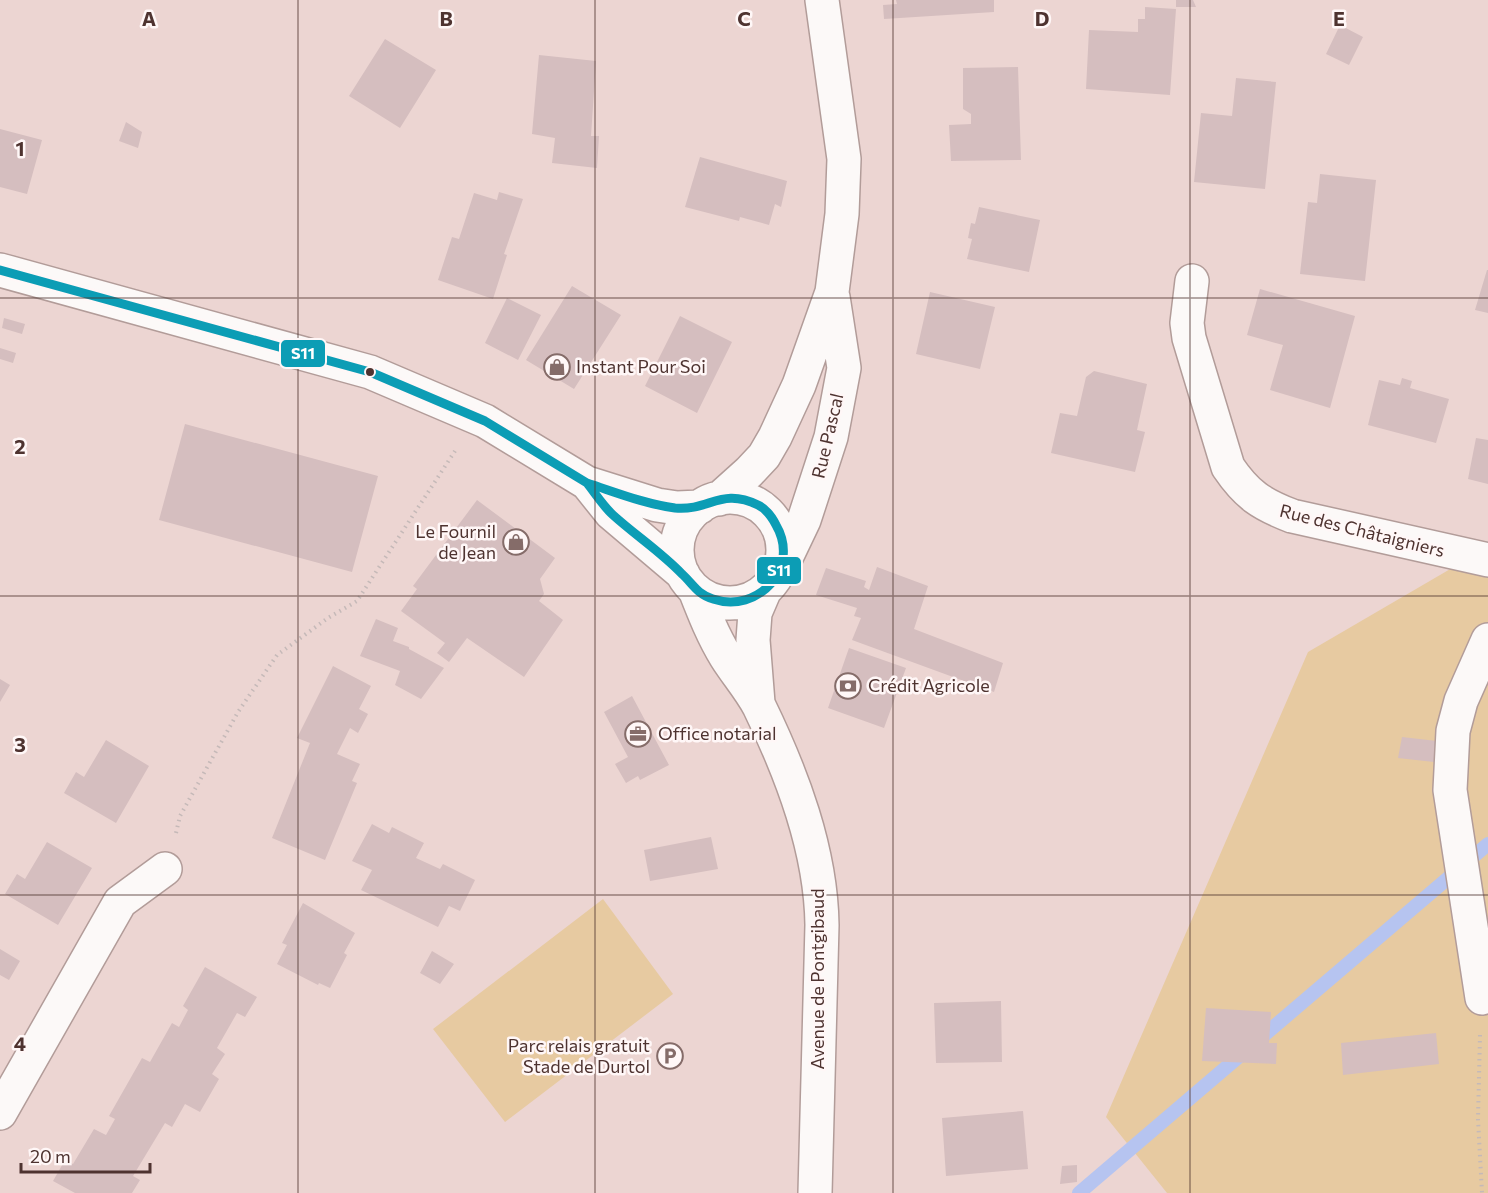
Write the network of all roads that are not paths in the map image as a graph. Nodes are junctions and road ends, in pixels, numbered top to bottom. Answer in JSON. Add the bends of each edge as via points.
{"nodes":[{"id":1,"x":822,"y":0,"type":"edge"},
{"id":2,"x":0,"y":270,"type":"edge"},
{"id":3,"x":1192,"y":281,"type":"dead end"},
{"id":4,"x":832,"y":292,"type":"junction"},
{"id":5,"x":587,"y":483,"type":"junction"},
{"id":6,"x":709,"y":503,"type":"junction"},
{"id":7,"x":1488,"y":560,"type":"edge"},
{"id":8,"x":689,"y":582,"type":"junction"},
{"id":9,"x":771,"y":583,"type":"junction"},
{"id":10,"x":1488,"y":640,"type":"edge"},
{"id":11,"x":758,"y":704,"type":"junction"},
{"id":12,"x":165,"y":869,"type":"road end"},
{"id":13,"x":1482,"y":998,"type":"road end"},
{"id":14,"x":0,"y":1113,"type":"edge"},
{"id":15,"x":814,"y":1193,"type":"edge"}],
"edges":[{"from":1,"to":4,"type":"main road","name":"Rue Pascal","via":[[844,159]]},
{"from":2,"to":5,"type":"main road","via":[[370,372],[477,417]]},
{"from":3,"to":7,"type":"main road","name":"Rue des Châtaigniers","via":[[1189,338],[1228,467],[1253,498],[1292,516]]},
{"from":4,"to":6,"type":"main road","name":"Rue Pascal","via":[[799,385],[764,456]]},
{"from":4,"to":9,"type":"main road","name":"Rue Pascal","via":[[844,368],[831,437],[804,520]]},
{"from":5,"to":6,"type":"main road","via":[[657,505],[677,508]]},
{"from":5,"to":8,"type":"main road","via":[[611,513]]},
{"from":6,"to":8,"type":"main road","via":[[686,520],[678,538],[678,557]]},
{"from":6,"to":9,"type":"main road","via":[[734,497],[761,507],[772,518],[779,530],[783,559]]},
{"from":8,"to":9,"type":"main road","via":[[711,599],[729,603],[747,600]]},
{"from":8,"to":11,"type":"main road","name":"Avenue de Pontgibaud","via":[[724,655]]},
{"from":9,"to":11,"type":"main road","name":"Avenue de Pontgibaud","via":[[755,613]]},
{"from":10,"to":13,"type":"main road","via":[[1461,701],[1453,731],[1450,790]]},
{"from":11,"to":15,"type":"main road","name":"Avenue de Pontgibaud","via":[[795,793],[822,897]]},
{"from":12,"to":14,"type":"main road","via":[[120,902]]}]}
